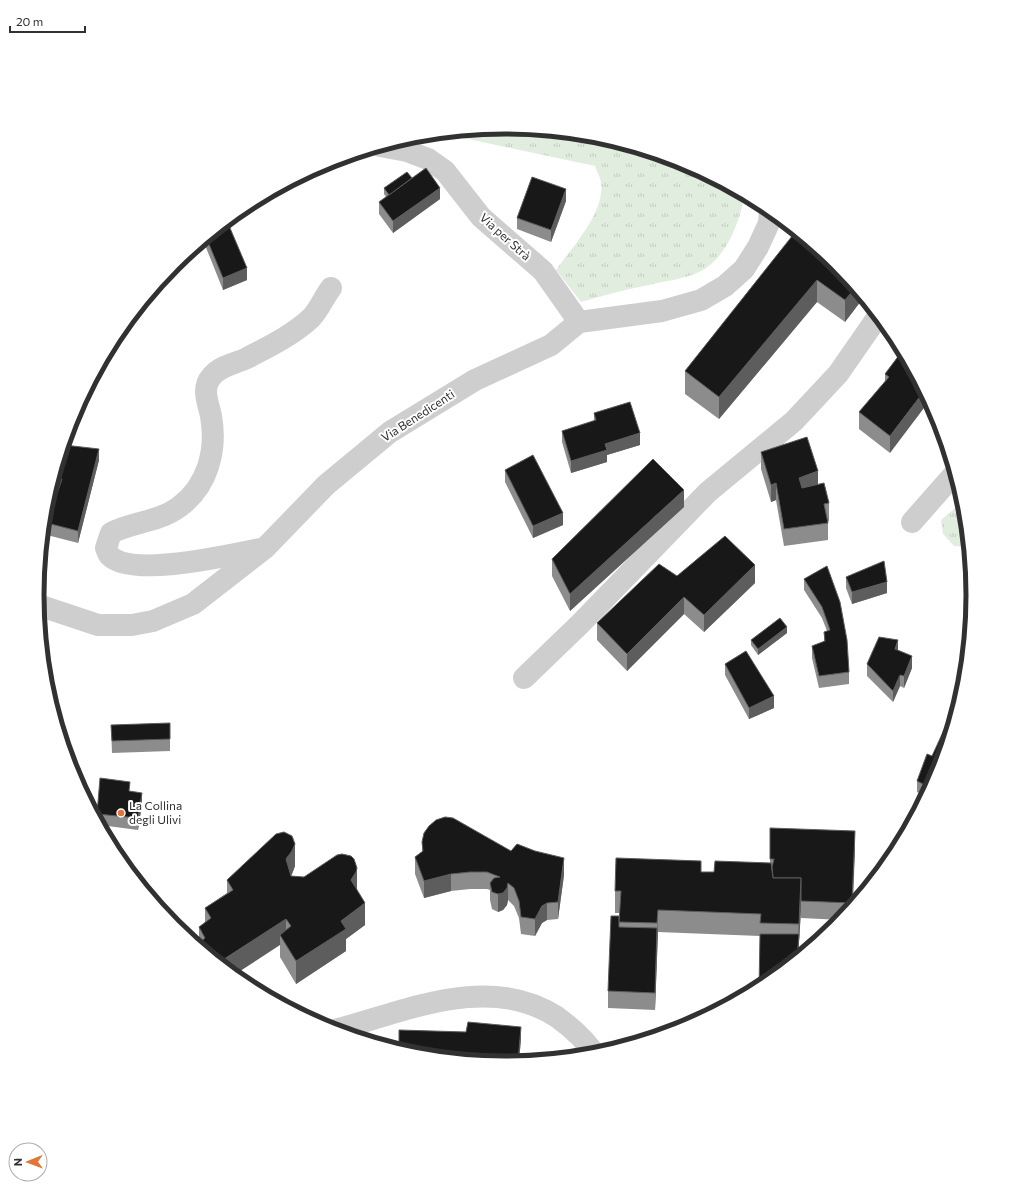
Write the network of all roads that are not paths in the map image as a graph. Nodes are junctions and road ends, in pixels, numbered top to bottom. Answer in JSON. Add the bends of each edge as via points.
{"nodes":[{"id":1,"x":390,"y":148,"type":"edge"},
{"id":2,"x":774,"y":220,"type":"edge"},
{"id":3,"x":330,"y":288,"type":"dead end"},
{"id":4,"x":876,"y":320,"type":"edge"},
{"id":5,"x":578,"y":322,"type":"junction"},
{"id":6,"x":951,"y":477,"type":"edge"},
{"id":7,"x":912,"y":522,"type":"dead end"},
{"id":8,"x":265,"y":548,"type":"junction"},
{"id":9,"x":44,"y":607,"type":"edge"},
{"id":10,"x":524,"y":678,"type":"dead end"},
{"id":11,"x":345,"y":1027,"type":"edge"},
{"id":12,"x":591,"y":1049,"type":"edge"}],
"edges":[{"from":1,"to":5,"type":"street","name":"Via per Strà","via":[[428,159],[445,170],[481,217],[543,271]]},
{"from":2,"to":5,"type":"street","via":[[744,269],[725,286],[701,300],[662,311]]},
{"from":3,"to":8,"type":"street","via":[[311,318],[278,342],[221,368],[212,376],[205,394],[211,415],[212,452],[200,486],[178,508],[111,533],[106,548],[109,556],[116,560],[141,565],[195,562]]},
{"from":4,"to":10,"type":"street","via":[[838,374],[794,421],[708,492]]},
{"from":5,"to":8,"type":"street","name":"Via Benedicenti","via":[[551,345],[475,380],[390,432],[326,485]]},
{"from":6,"to":7,"type":"street"},
{"from":8,"to":9,"type":"street","name":"Via Benedicenti","via":[[193,604],[153,621],[132,625],[98,624]]},
{"from":11,"to":12,"type":"street","via":[[433,1002],[463,997],[506,998],[547,1011],[567,1024]]}]}
